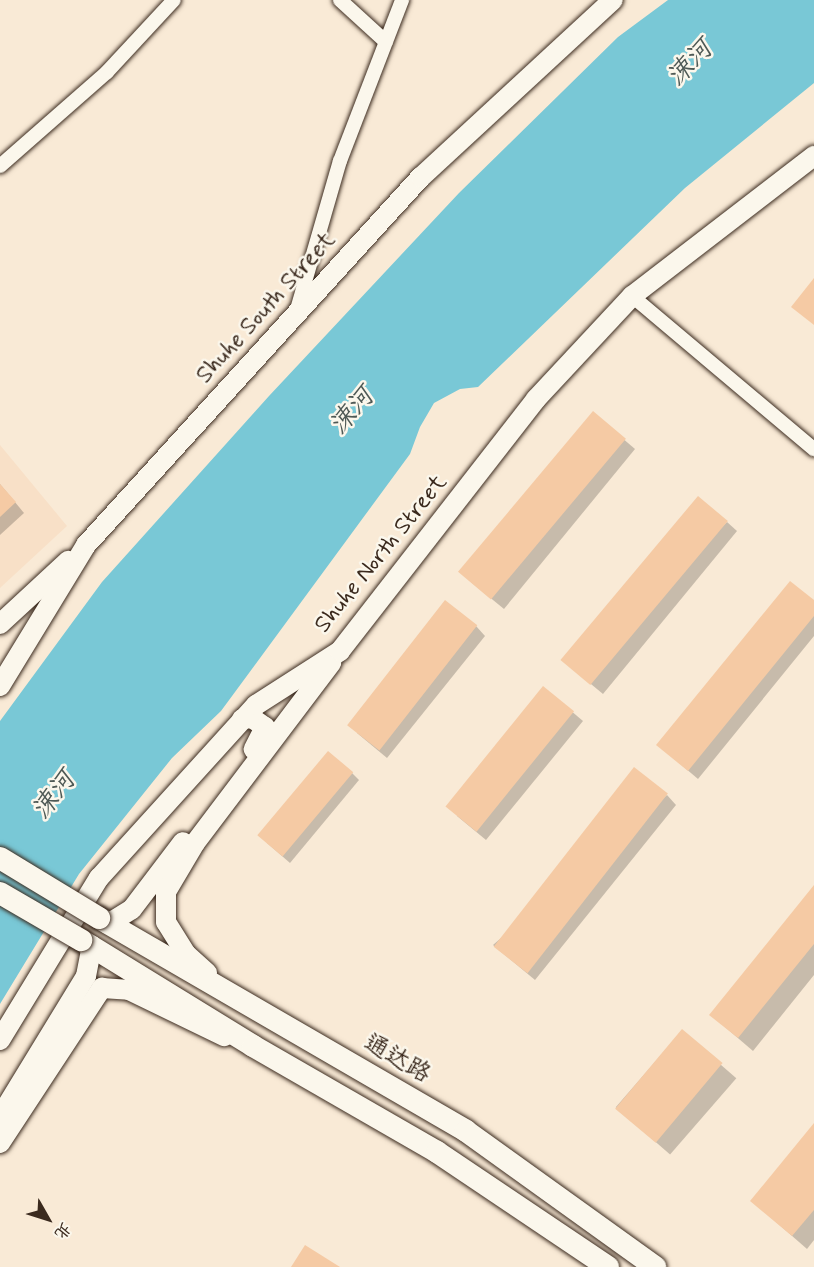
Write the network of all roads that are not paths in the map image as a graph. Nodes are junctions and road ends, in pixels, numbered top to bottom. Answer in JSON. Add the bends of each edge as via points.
{"nodes":[{"id":1,"x":174,"y":0,"type":"edge"},
{"id":2,"x":340,"y":0,"type":"edge"},
{"id":3,"x":402,"y":0,"type":"edge"},
{"id":4,"x":613,"y":0,"type":"edge"},
{"id":5,"x":386,"y":42,"type":"junction"},
{"id":6,"x":814,"y":156,"type":"edge"},
{"id":7,"x":0,"y":166,"type":"edge"},
{"id":8,"x":632,"y":296,"type":"junction"},
{"id":9,"x":296,"y":314,"type":"junction"},
{"id":10,"x":814,"y":448,"type":"edge"},
{"id":11,"x":86,"y":545,"type":"junction"},
{"id":12,"x":0,"y":624,"type":"edge"},
{"id":13,"x":340,"y":651,"type":"junction"},
{"id":14,"x":0,"y":660,"type":"edge"},
{"id":15,"x":0,"y":685,"type":"edge"},
{"id":16,"x":242,"y":719,"type":"junction"},
{"id":17,"x":0,"y":858,"type":"edge"},
{"id":18,"x":0,"y":893,"type":"edge"},
{"id":19,"x":103,"y":921,"type":"junction"},
{"id":20,"x":87,"y":943,"type":"junction"},
{"id":21,"x":227,"y":991,"type":"junction"},
{"id":22,"x":0,"y":1040,"type":"edge"},
{"id":23,"x":253,"y":1046,"type":"junction"},
{"id":24,"x":0,"y":1117,"type":"edge"},
{"id":25,"x":0,"y":1143,"type":"edge"},
{"id":26,"x":608,"y":1267,"type":"edge"},
{"id":27,"x":655,"y":1267,"type":"edge"}],
"edges":[{"from":1,"to":7,"type":"street","via":[[107,72]]},
{"from":2,"to":5,"type":"street"},
{"from":3,"to":5,"type":"street"},
{"from":4,"to":9,"type":"main road","name":"Shuhe South Street","via":[[421,177]]},
{"from":5,"to":9,"type":"street","via":[[340,160]]},
{"from":6,"to":8,"type":"main road","name":"Shuhe North Street"},
{"from":8,"to":10,"type":"street"},
{"from":8,"to":13,"type":"main road","name":"Shuhe North Street","via":[[536,399]]},
{"from":9,"to":11,"type":"main road","name":"Shuhe South Street"},
{"from":11,"to":12,"type":"main road"},
{"from":11,"to":15,"type":"main road","name":"Shuhe South Street"},
{"from":13,"to":16,"type":"main road","name":"Shuhe North Street","via":[[256,705]]},
{"from":13,"to":21,"type":"main road","via":[[195,843],[166,892],[166,922],[186,954]]},
{"from":14,"to":15,"type":"main road","via":[[5,665]]},
{"from":16,"to":19,"type":"main road","via":[[260,722],[265,727],[264,736],[132,909]]},
{"from":16,"to":22,"type":"main road","name":"Shuhe North Street","via":[[99,878]]},
{"from":17,"to":19,"type":"main road","name":"通达路","bridge":true},
{"from":18,"to":20,"type":"main road","bridge":true},
{"from":19,"to":21,"type":"main road","name":"通达路"},
{"from":20,"to":23,"type":"main road"},
{"from":20,"to":24,"type":"main road","via":[[86,976]]},
{"from":21,"to":27,"type":"main road","name":"通达路","via":[[466,1131]]},
{"from":23,"to":25,"type":"main road","via":[[199,1026],[129,990],[102,988]]},
{"from":23,"to":26,"type":"main road","via":[[437,1152]]}]}
